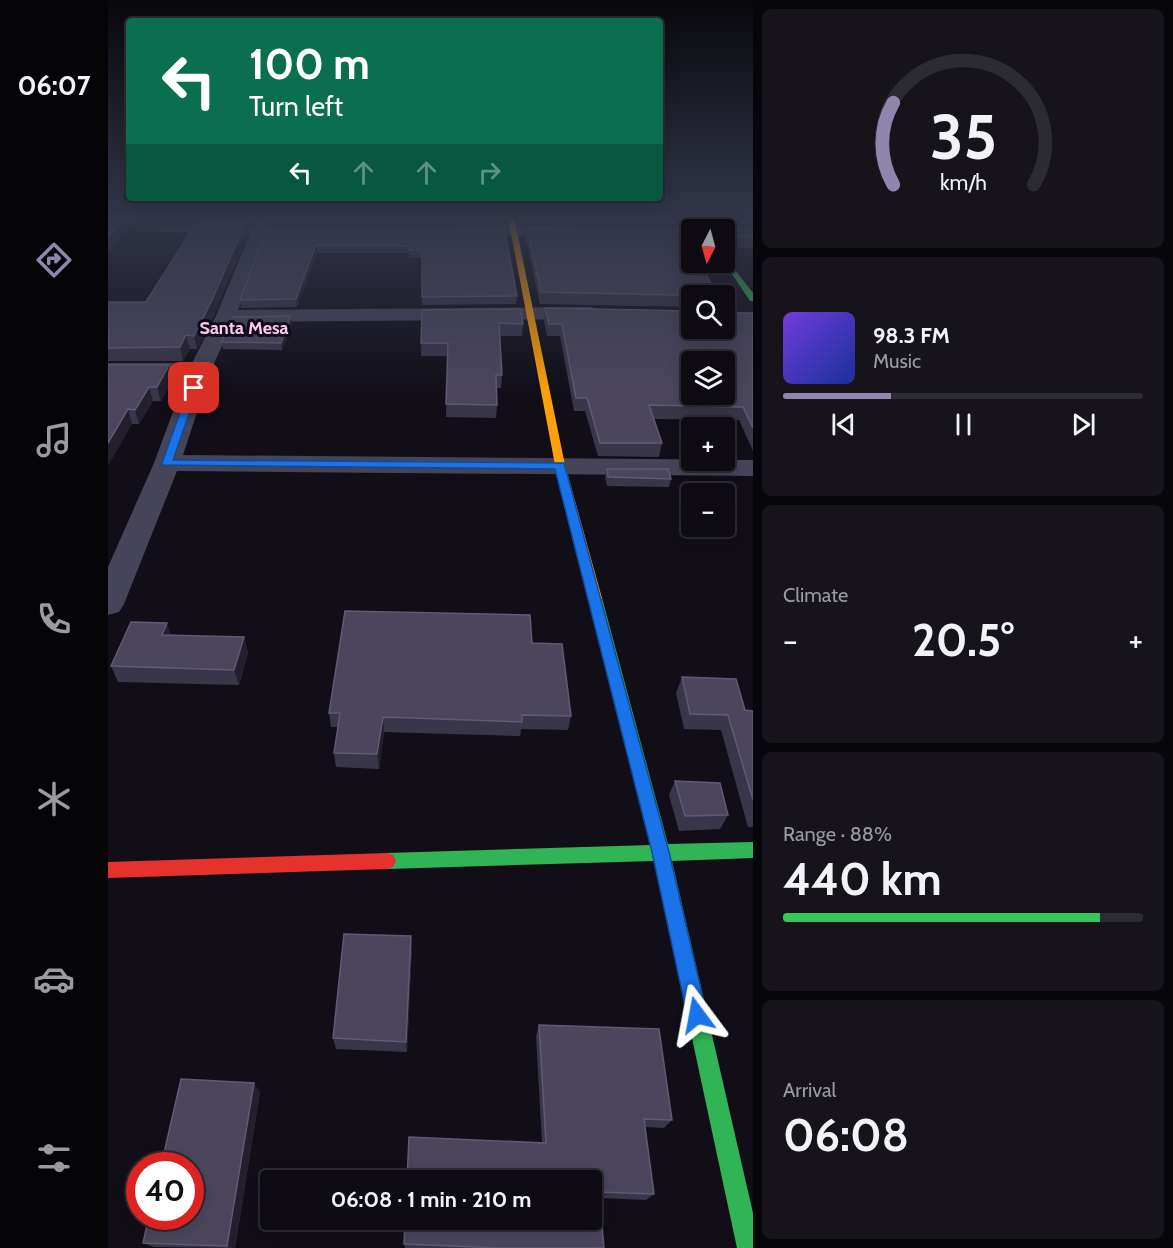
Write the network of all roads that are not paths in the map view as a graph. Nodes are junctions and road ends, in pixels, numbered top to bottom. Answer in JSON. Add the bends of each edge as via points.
{"nodes":[{"id":1,"x":242,"y":275,"type":"edge"},
{"id":2,"x":523,"y":275,"type":"edge"},
{"id":3,"x":733,"y":275,"type":"edge"},
{"id":4,"x":750,"y":310,"type":"edge"},
{"id":5,"x":530,"y":312,"type":"junction"},
{"id":6,"x":610,"y":313,"type":"edge"},
{"id":7,"x":226,"y":316,"type":"junction"},
{"id":8,"x":108,"y":370,"type":"edge"},
{"id":9,"x":200,"y":370,"type":"junction"},
{"id":10,"x":167,"y":463,"type":"junction"},
{"id":11,"x":560,"y":465,"type":"junction"},
{"id":12,"x":753,"y":468,"type":"edge"},
{"id":13,"x":108,"y":604,"type":"edge"},
{"id":14,"x":753,"y":850,"type":"edge"},
{"id":15,"x":661,"y":852,"type":"junction"},
{"id":16,"x":108,"y":870,"type":"edge"},
{"id":17,"x":749,"y":1248,"type":"edge"}],
"edges":[{"from":1,"to":7,"type":"street"},
{"from":2,"to":5,"type":"street"},
{"from":3,"to":4,"type":"street"},
{"from":5,"to":6,"type":"street"},
{"from":5,"to":7,"type":"street"},
{"from":5,"to":11,"type":"street"},
{"from":7,"to":9,"type":"street"},
{"from":8,"to":9,"type":"street"},
{"from":9,"to":10,"type":"street"},
{"from":10,"to":11,"type":"street"},
{"from":10,"to":13,"type":"street"},
{"from":11,"to":12,"type":"street"},
{"from":11,"to":15,"type":"street"},
{"from":14,"to":15,"type":"street"},
{"from":15,"to":16,"type":"street"},
{"from":15,"to":17,"type":"street"}]}
